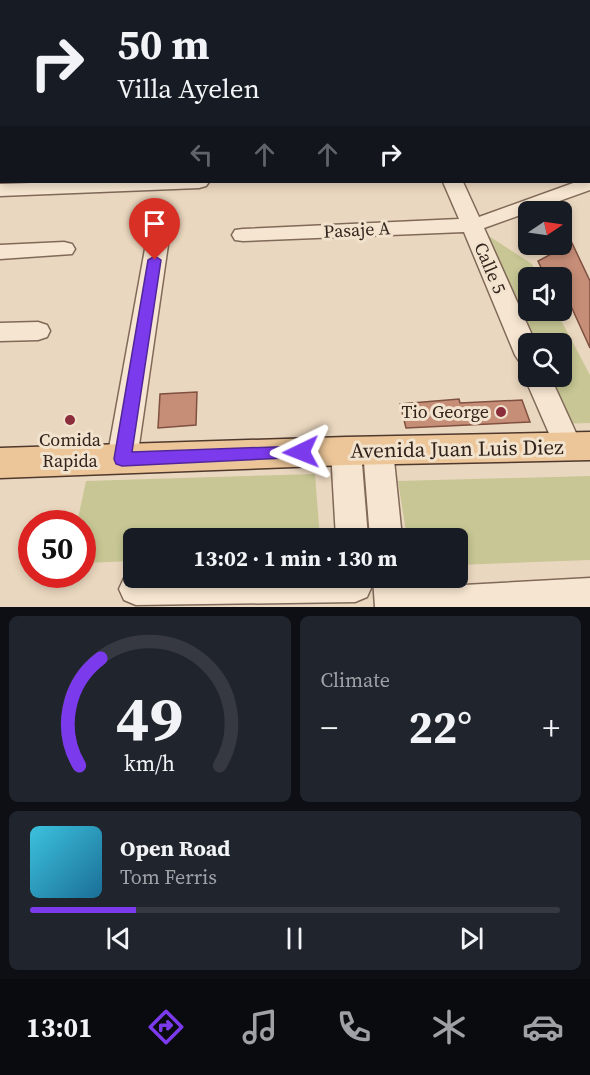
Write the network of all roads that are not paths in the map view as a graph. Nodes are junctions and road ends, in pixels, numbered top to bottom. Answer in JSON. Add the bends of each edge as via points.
{"nodes":[{"id":1,"x":174,"y":183,"type":"edge"},
{"id":2,"x":453,"y":183,"type":"edge"},
{"id":3,"x":590,"y":183,"type":"edge"},
{"id":4,"x":0,"y":190,"type":"edge"},
{"id":5,"x":471,"y":225,"type":"junction"},
{"id":6,"x":243,"y":235,"type":"dead end"},
{"id":7,"x":158,"y":238,"type":"dead end"},
{"id":8,"x":64,"y":249,"type":"dead end"},
{"id":9,"x":0,"y":252,"type":"edge"},
{"id":10,"x":38,"y":331,"type":"dead end"},
{"id":11,"x":0,"y":332,"type":"edge"},
{"id":12,"x":518,"y":333,"type":"edge"},
{"id":13,"x":544,"y":387,"type":"edge"},
{"id":14,"x":579,"y":446,"type":"edge"},
{"id":15,"x":362,"y":450,"type":"junction"},
{"id":16,"x":122,"y":459,"type":"junction"},
{"id":17,"x":0,"y":463,"type":"edge"},
{"id":18,"x":353,"y":528,"type":"edge"},
{"id":19,"x":383,"y":528,"type":"edge"},
{"id":20,"x":136,"y":590,"type":"dead end"},
{"id":21,"x":356,"y":590,"type":"edge"},
{"id":22,"x":590,"y":594,"type":"edge"},
{"id":23,"x":392,"y":596,"type":"edge"}],
"edges":[{"from":1,"to":4,"type":"street"},
{"from":2,"to":5,"type":"street","name":"Calle 5"},
{"from":3,"to":5,"type":"street","name":"Pasaje A"},
{"from":5,"to":6,"type":"street","name":"Pasaje A"},
{"from":5,"to":12,"type":"street","name":"Calle 5"},
{"from":7,"to":16,"type":"street"},
{"from":8,"to":9,"type":"street"},
{"from":10,"to":11,"type":"street"},
{"from":13,"to":14,"type":"street"},
{"from":14,"to":15,"type":"main road","name":"Avenida Juan Luis Diez"},
{"from":15,"to":16,"type":"main road","name":"Avenida Juan Luis Diez"},
{"from":15,"to":18,"type":"street"},
{"from":15,"to":19,"type":"street"},
{"from":16,"to":17,"type":"main road","name":"Avenida Juan Luis Diez"},
{"from":20,"to":21,"type":"street"},
{"from":22,"to":23,"type":"street"}]}
